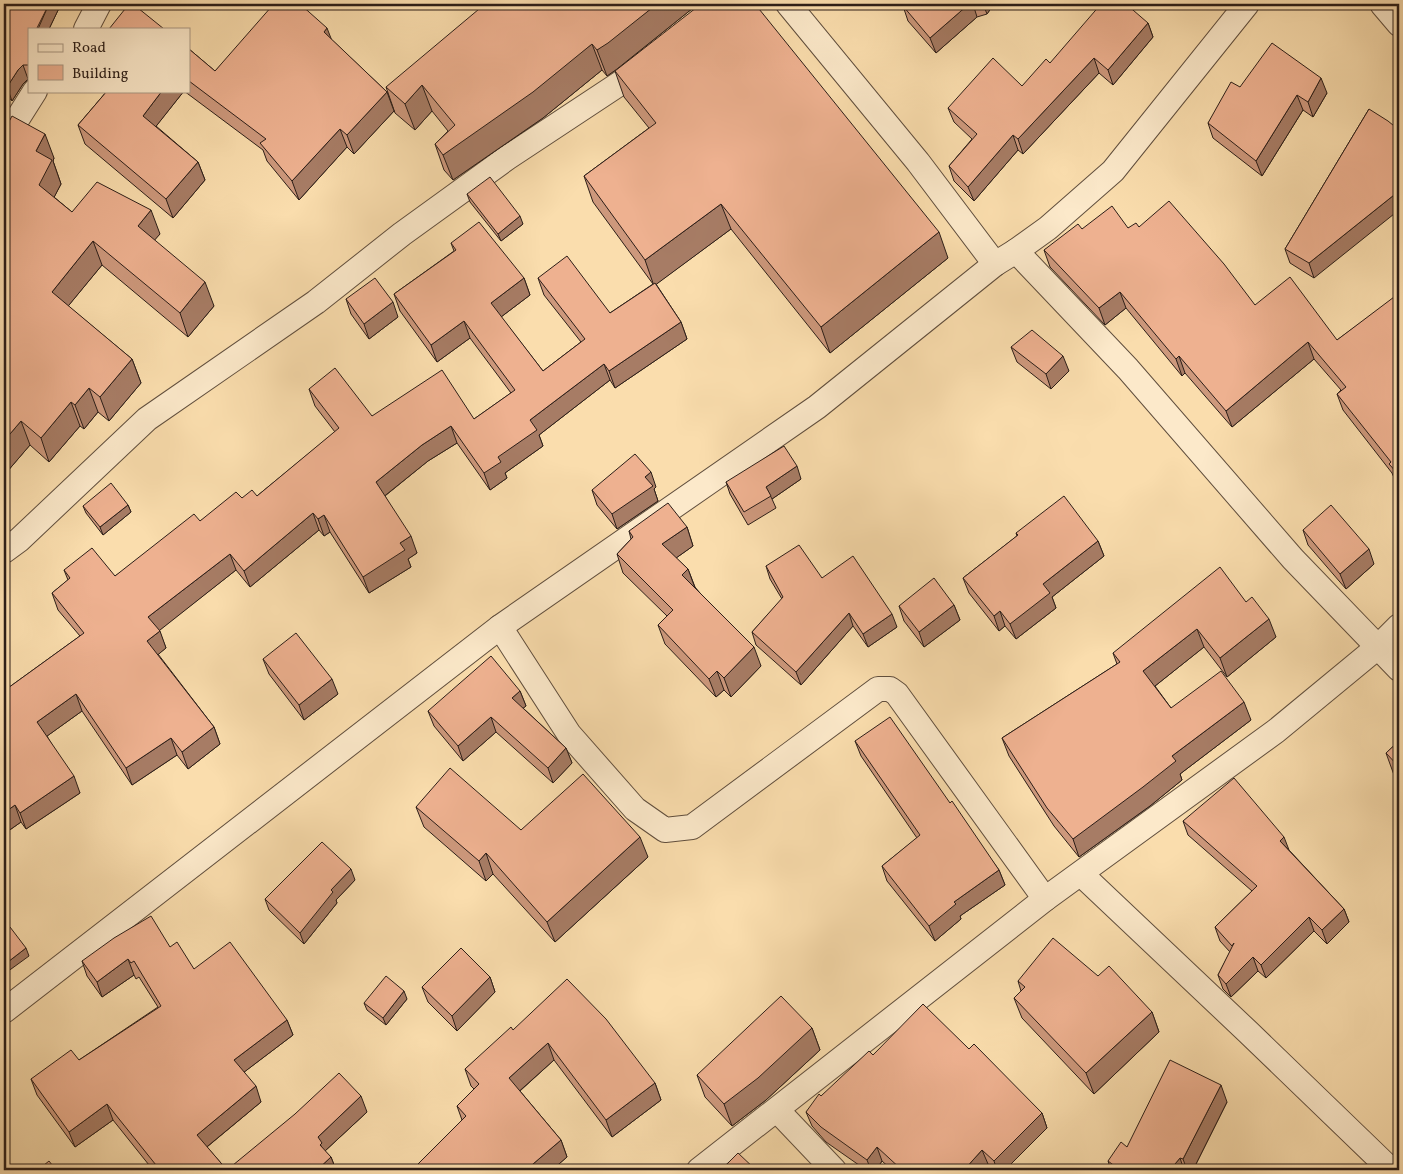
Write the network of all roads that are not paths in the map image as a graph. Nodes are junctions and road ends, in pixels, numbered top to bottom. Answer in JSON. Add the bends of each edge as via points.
{"nodes":[{"id":1,"x":99,"y":4,"type":"edge"},
{"id":2,"x":788,"y":4,"type":"edge"},
{"id":3,"x":1247,"y":4,"type":"edge"},
{"id":4,"x":1382,"y":4,"type":"edge"},
{"id":5,"x":1399,"y":24,"type":"edge"},
{"id":6,"x":87,"y":28,"type":"edge"},
{"id":7,"x":662,"y":50,"type":"edge"},
{"id":8,"x":34,"y":92,"type":"edge"},
{"id":9,"x":4,"y":140,"type":"edge"},
{"id":10,"x":1016,"y":251,"type":"junction"},
{"id":11,"x":995,"y":264,"type":"junction"},
{"id":12,"x":4,"y":551,"type":"edge"},
{"id":13,"x":1399,"y":626,"type":"edge"},
{"id":14,"x":500,"y":628,"type":"junction"},
{"id":15,"x":1379,"y":646,"type":"junction"},
{"id":16,"x":1399,"y":669,"type":"edge"},
{"id":17,"x":1081,"y":874,"type":"junction"},
{"id":18,"x":1045,"y":899,"type":"junction"},
{"id":19,"x":4,"y":1011,"type":"edge"},
{"id":20,"x":777,"y":1110,"type":"junction"},
{"id":21,"x":699,"y":1170,"type":"edge"},
{"id":22,"x":834,"y":1170,"type":"edge"},
{"id":23,"x":1391,"y":1170,"type":"edge"}],
"edges":[{"from":1,"to":6,"type":"street"},
{"from":2,"to":11,"type":"street","via":[[918,162]]},
{"from":3,"to":10,"type":"street","via":[[1113,171],[1048,228]]},
{"from":4,"to":5,"type":"street"},
{"from":7,"to":12,"type":"street","via":[[626,80],[507,158],[402,234],[316,302],[147,419]]},
{"from":8,"to":9,"type":"street"},
{"from":10,"to":11,"type":"street"},
{"from":10,"to":15,"type":"street","via":[[1128,369],[1293,559]]},
{"from":11,"to":14,"type":"street","via":[[817,407]]},
{"from":13,"to":15,"type":"street"},
{"from":14,"to":18,"type":"street","via":[[569,734],[635,809],[665,830],[692,827],[878,688],[890,689],[897,694]]},
{"from":14,"to":19,"type":"street"},
{"from":15,"to":16,"type":"street"},
{"from":15,"to":17,"type":"street","via":[[1276,731]]},
{"from":17,"to":18,"type":"street"},
{"from":17,"to":23,"type":"street"},
{"from":18,"to":20,"type":"street"},
{"from":20,"to":21,"type":"street"},
{"from":20,"to":22,"type":"street"}]}
